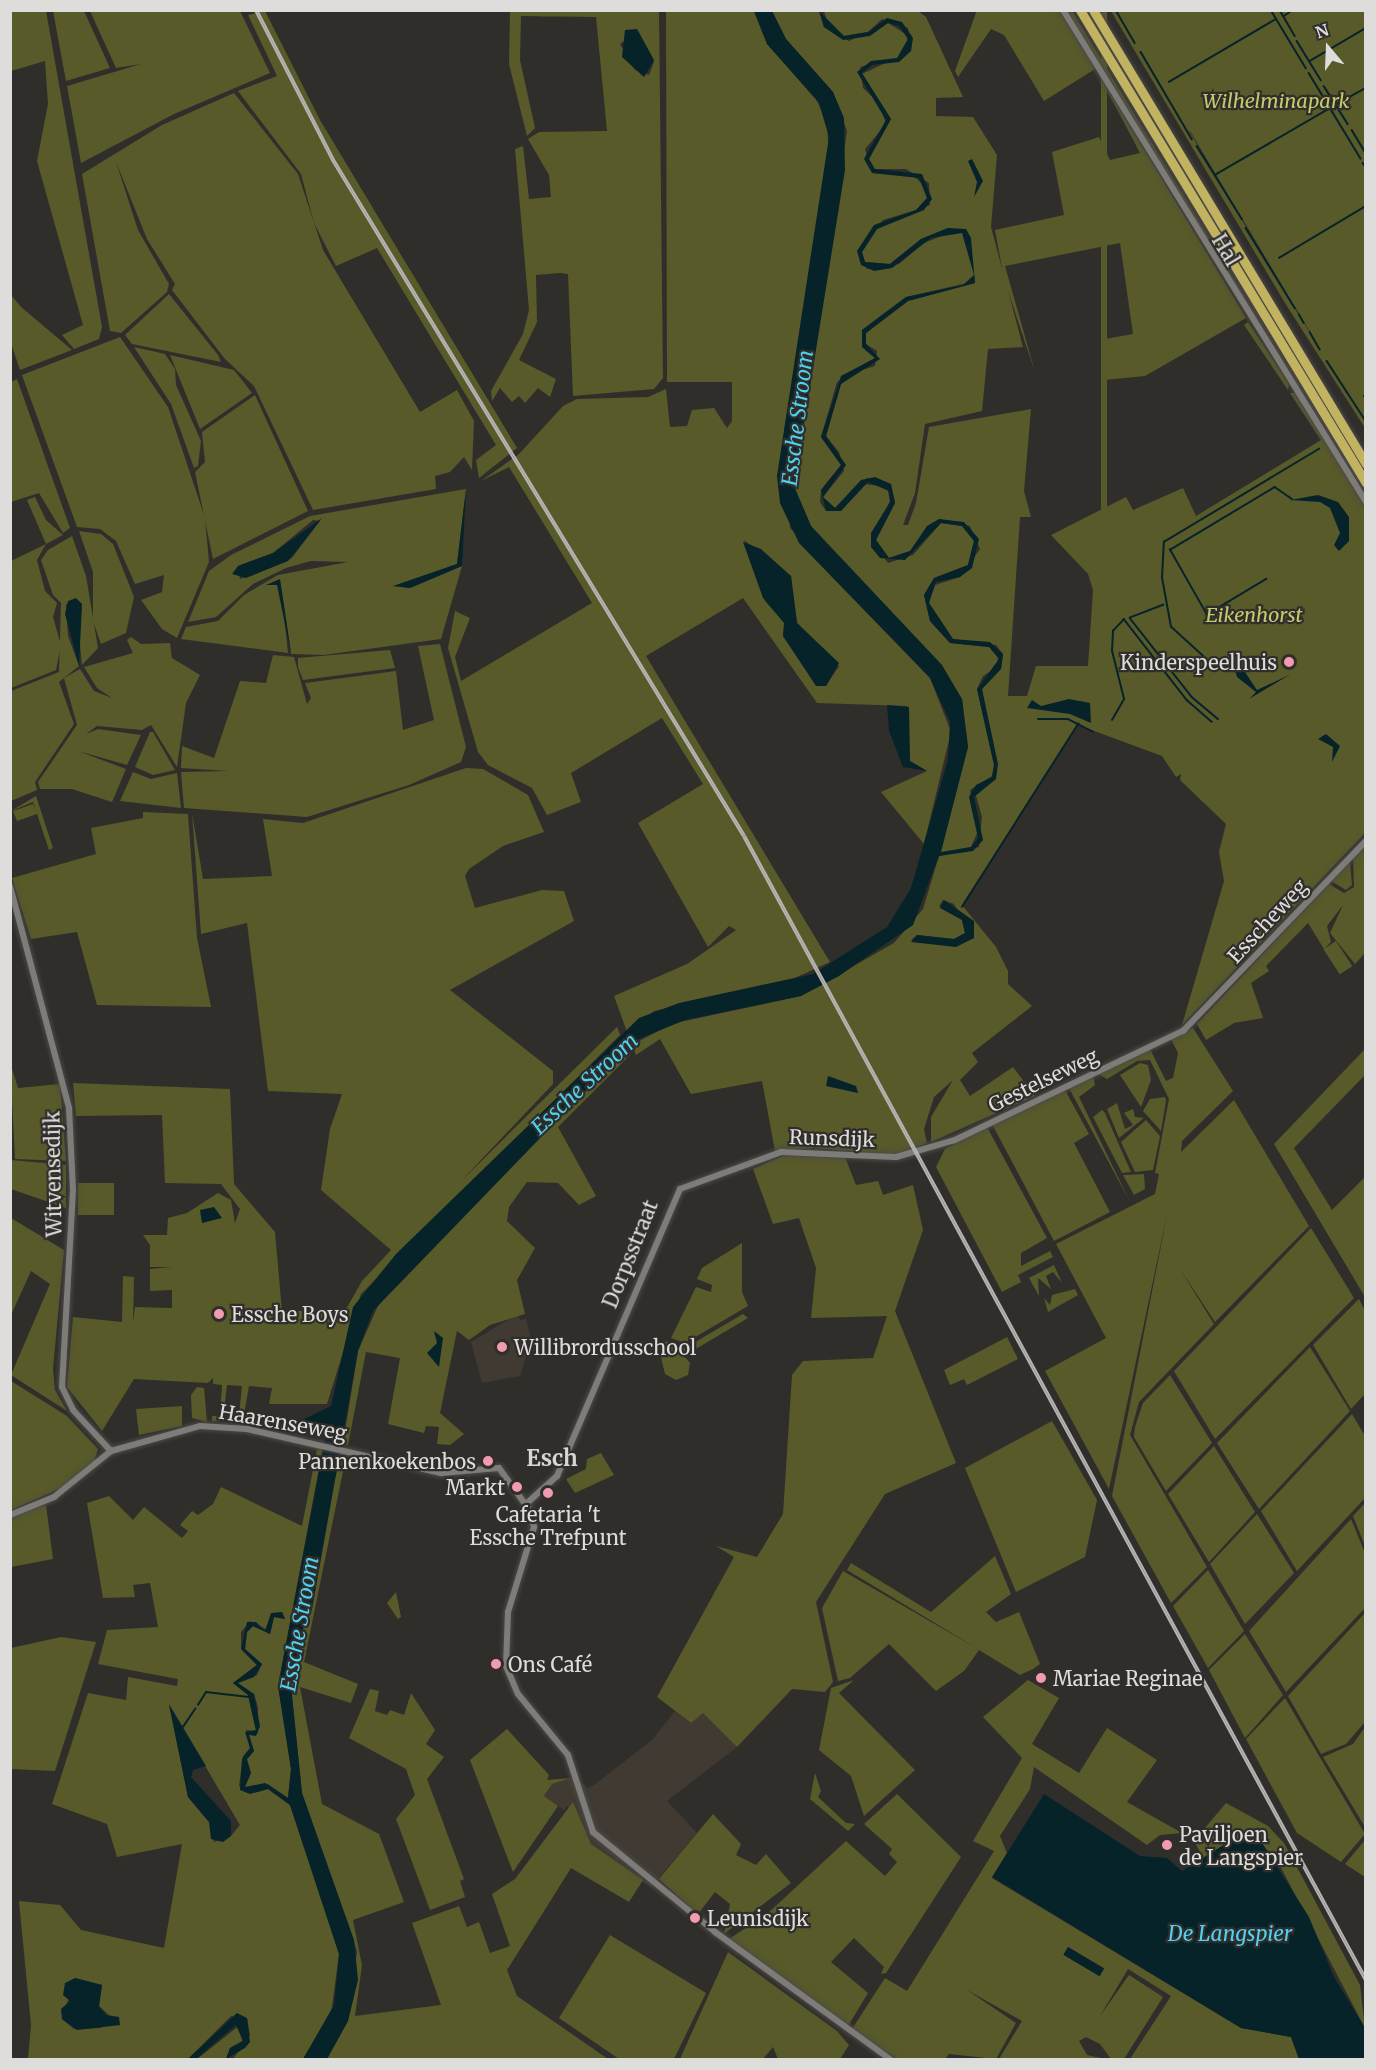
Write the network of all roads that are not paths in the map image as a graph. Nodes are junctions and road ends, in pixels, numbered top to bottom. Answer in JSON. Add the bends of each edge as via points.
{"nodes":[{"id":1,"x":1063,"y":10,"type":"edge"},
{"id":2,"x":1080,"y":10,"type":"edge"},
{"id":3,"x":1093,"y":10,"type":"edge"},
{"id":4,"x":1365,"y":464,"type":"edge"},
{"id":5,"x":1365,"y":483,"type":"edge"},
{"id":6,"x":1365,"y":502,"type":"edge"},
{"id":7,"x":1365,"y":841,"type":"edge"},
{"id":8,"x":10,"y":886,"type":"edge"},
{"id":9,"x":1194,"y":1023,"type":"joint"},
{"id":10,"x":903,"y":1155,"type":"joint"},
{"id":11,"x":694,"y":1183,"type":"joint"},
{"id":12,"x":111,"y":1451,"type":"junction"},
{"id":13,"x":526,"y":1503,"type":"junction"},
{"id":14,"x":10,"y":1515,"type":"edge"},
{"id":15,"x":891,"y":2060,"type":"edge"}],
"edges":[{"from":1,"to":6,"type":"street","name":"Hal"},
{"from":2,"to":5,"type":"highway"},
{"from":3,"to":4,"type":"highway"},
{"from":7,"to":9,"type":"street","name":"Esscheweg"},
{"from":8,"to":12,"type":"street","name":"Witvensedijk","via":[[69,1108],[73,1190],[62,1387],[73,1410]]},
{"from":9,"to":10,"type":"street","name":"Gestelseweg","via":[[963,1137]]},
{"from":10,"to":11,"type":"street","name":"Runsdijk","via":[[789,1151]]},
{"from":11,"to":13,"type":"street","name":"Dorpsstraat","via":[[671,1199],[557,1476]]},
{"from":12,"to":13,"type":"street","name":"Haarenseweg","via":[[210,1425],[345,1449],[441,1473],[499,1468]]},
{"from":12,"to":14,"type":"street","name":"Haarenseweg","via":[[60,1494]]},
{"from":13,"to":15,"type":"street","via":[[534,1535],[508,1612],[505,1662],[518,1694],[568,1755],[593,1832],[718,1935]]}]}
